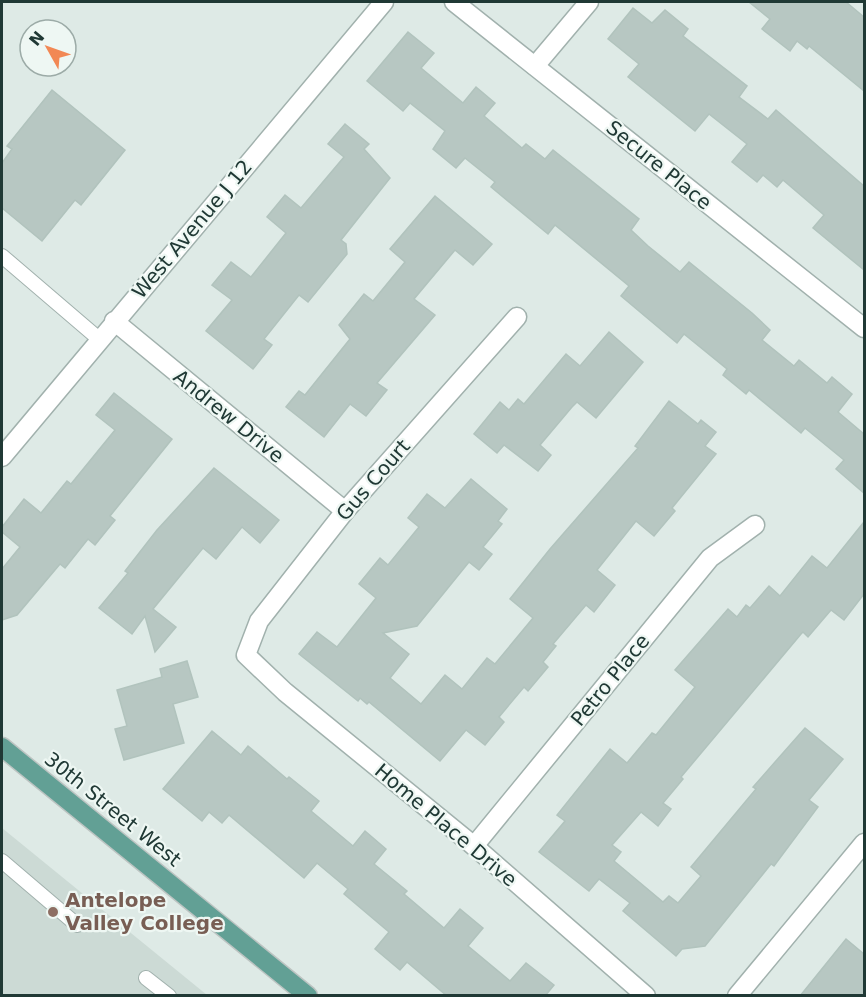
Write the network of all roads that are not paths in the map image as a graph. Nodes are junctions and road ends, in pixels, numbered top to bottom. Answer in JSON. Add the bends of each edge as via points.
{"nodes":[{"id":1,"x":384,"y":2,"type":"edge"},
{"id":2,"x":454,"y":2,"type":"edge"},
{"id":3,"x":590,"y":2,"type":"edge"},
{"id":4,"x":535,"y":66,"type":"junction"},
{"id":5,"x":2,"y":256,"type":"edge"},
{"id":6,"x":517,"y":317,"type":"dead end"},
{"id":7,"x":114,"y":321,"type":"junction"},
{"id":8,"x":864,"y":328,"type":"edge"},
{"id":9,"x":99,"y":339,"type":"junction"},
{"id":10,"x":2,"y":458,"type":"edge"},
{"id":11,"x":345,"y":511,"type":"junction"},
{"id":12,"x":755,"y":525,"type":"dead end"},
{"id":13,"x":246,"y":655,"type":"joint"},
{"id":14,"x":2,"y":747,"type":"edge"},
{"id":15,"x":864,"y":843,"type":"edge"},
{"id":16,"x":474,"y":846,"type":"junction"},
{"id":17,"x":2,"y":861,"type":"edge"},
{"id":18,"x":77,"y":924,"type":"dead end"},
{"id":19,"x":146,"y":978,"type":"dead end"},
{"id":20,"x":169,"y":996,"type":"edge"},
{"id":21,"x":308,"y":996,"type":"edge"},
{"id":22,"x":646,"y":996,"type":"edge"},
{"id":23,"x":737,"y":996,"type":"edge"}],
"edges":[{"from":1,"to":7,"type":"street","name":"West Avenue J 12"},
{"from":2,"to":4,"type":"street","name":"Secure Place"},
{"from":3,"to":4,"type":"street"},
{"from":4,"to":8,"type":"street","name":"Secure Place"},
{"from":5,"to":9,"type":"lane"},
{"from":6,"to":11,"type":"street","name":"Gus Court"},
{"from":7,"to":9,"type":"street","name":"West Avenue J 12"},
{"from":7,"to":11,"type":"street","name":"Andrew Drive"},
{"from":9,"to":10,"type":"street","name":"West Avenue J 12"},
{"from":11,"to":13,"type":"street","name":"Gus Court","via":[[259,621]]},
{"from":12,"to":16,"type":"street","name":"Petro Place","via":[[710,558]]},
{"from":13,"to":16,"type":"street","name":"Home Place Drive","via":[[285,692]]},
{"from":14,"to":21,"type":"main road","name":"30th Street West"},
{"from":15,"to":23,"type":"street"},
{"from":16,"to":22,"type":"street","name":"Home Place Drive"},
{"from":17,"to":18,"type":"lane"},
{"from":19,"to":20,"type":"lane"}]}
